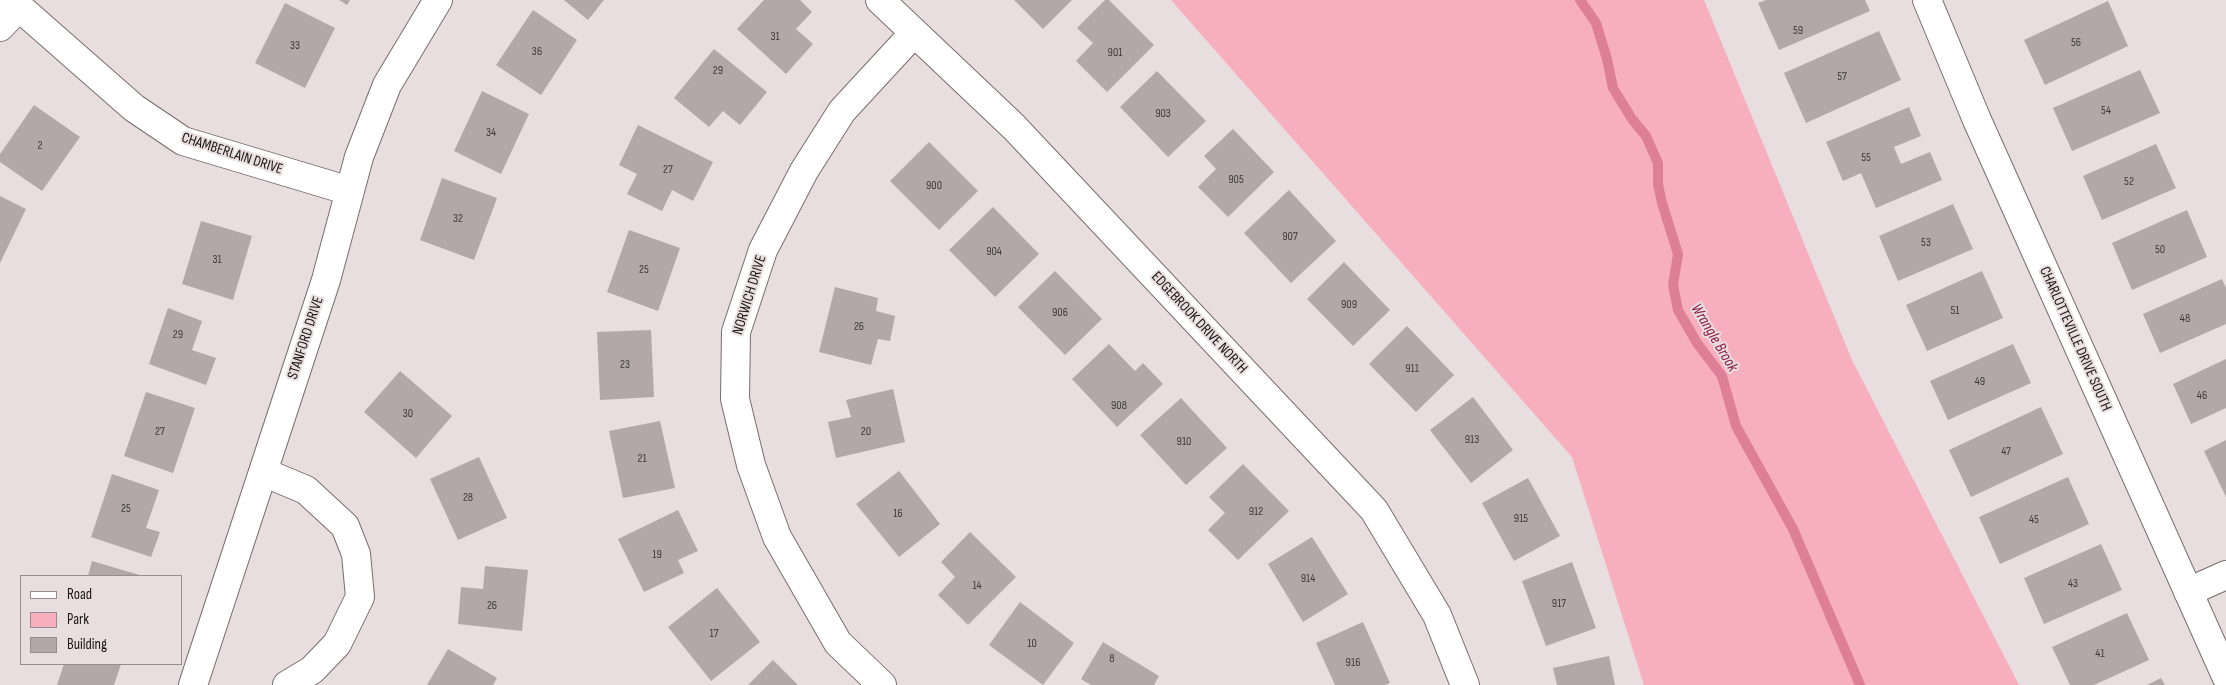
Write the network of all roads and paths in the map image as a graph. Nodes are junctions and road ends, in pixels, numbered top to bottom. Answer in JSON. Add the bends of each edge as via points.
{"nodes":[{"id":1,"x":438,"y":0,"type":"edge"},
{"id":2,"x":880,"y":0,"type":"edge"},
{"id":3,"x":1927,"y":0,"type":"edge"},
{"id":4,"x":10,"y":12,"type":"edge"},
{"id":5,"x":914,"y":33,"type":"junction"},
{"id":6,"x":350,"y":191,"type":"junction"},
{"id":7,"x":263,"y":472,"type":"junction"},
{"id":8,"x":2226,"y":576,"type":"edge"},
{"id":9,"x":2188,"y":592,"type":"junction"},
{"id":10,"x":2226,"y":676,"type":"edge"},
{"id":11,"x":198,"y":683,"type":"edge"},
{"id":12,"x":287,"y":685,"type":"edge"},
{"id":13,"x":882,"y":685,"type":"edge"},
{"id":14,"x":1466,"y":685,"type":"edge"}],
"edges":[{"from":1,"to":6,"type":"street","name":"STANFORD DRIVE","via":[[387,85],[359,157]]},
{"from":2,"to":5,"type":"street","name":"EDGEBROOK DRIVE NORTH"},
{"from":3,"to":9,"type":"street","name":"CHARLOTTEVILLE DRIVE SOUTH","via":[[1977,120]]},
{"from":4,"to":6,"type":"street","name":"CHAMBERLAIN DRIVE","via":[[134,108],[184,141]]},
{"from":5,"to":13,"type":"street","name":"NORWICH DRIVE","via":[[842,111],[804,171],[763,250],[736,332],[735,399],[751,465],[777,537],[838,643]]},
{"from":5,"to":14,"type":"street","name":"EDGEBROOK DRIVE NORTH","via":[[1014,127],[1374,510],[1437,614]]},
{"from":6,"to":7,"type":"street","name":"STANFORD DRIVE","via":[[326,280]]},
{"from":7,"to":11,"type":"street","name":"STANFORD DRIVE"},
{"from":7,"to":12,"type":"street","via":[[306,490],[345,526],[356,554],[360,597],[337,644],[312,670]]},
{"from":8,"to":9,"type":"street"},
{"from":9,"to":10,"type":"street","name":"CHARLOTTEVILLE DRIVE SOUTH"}]}
